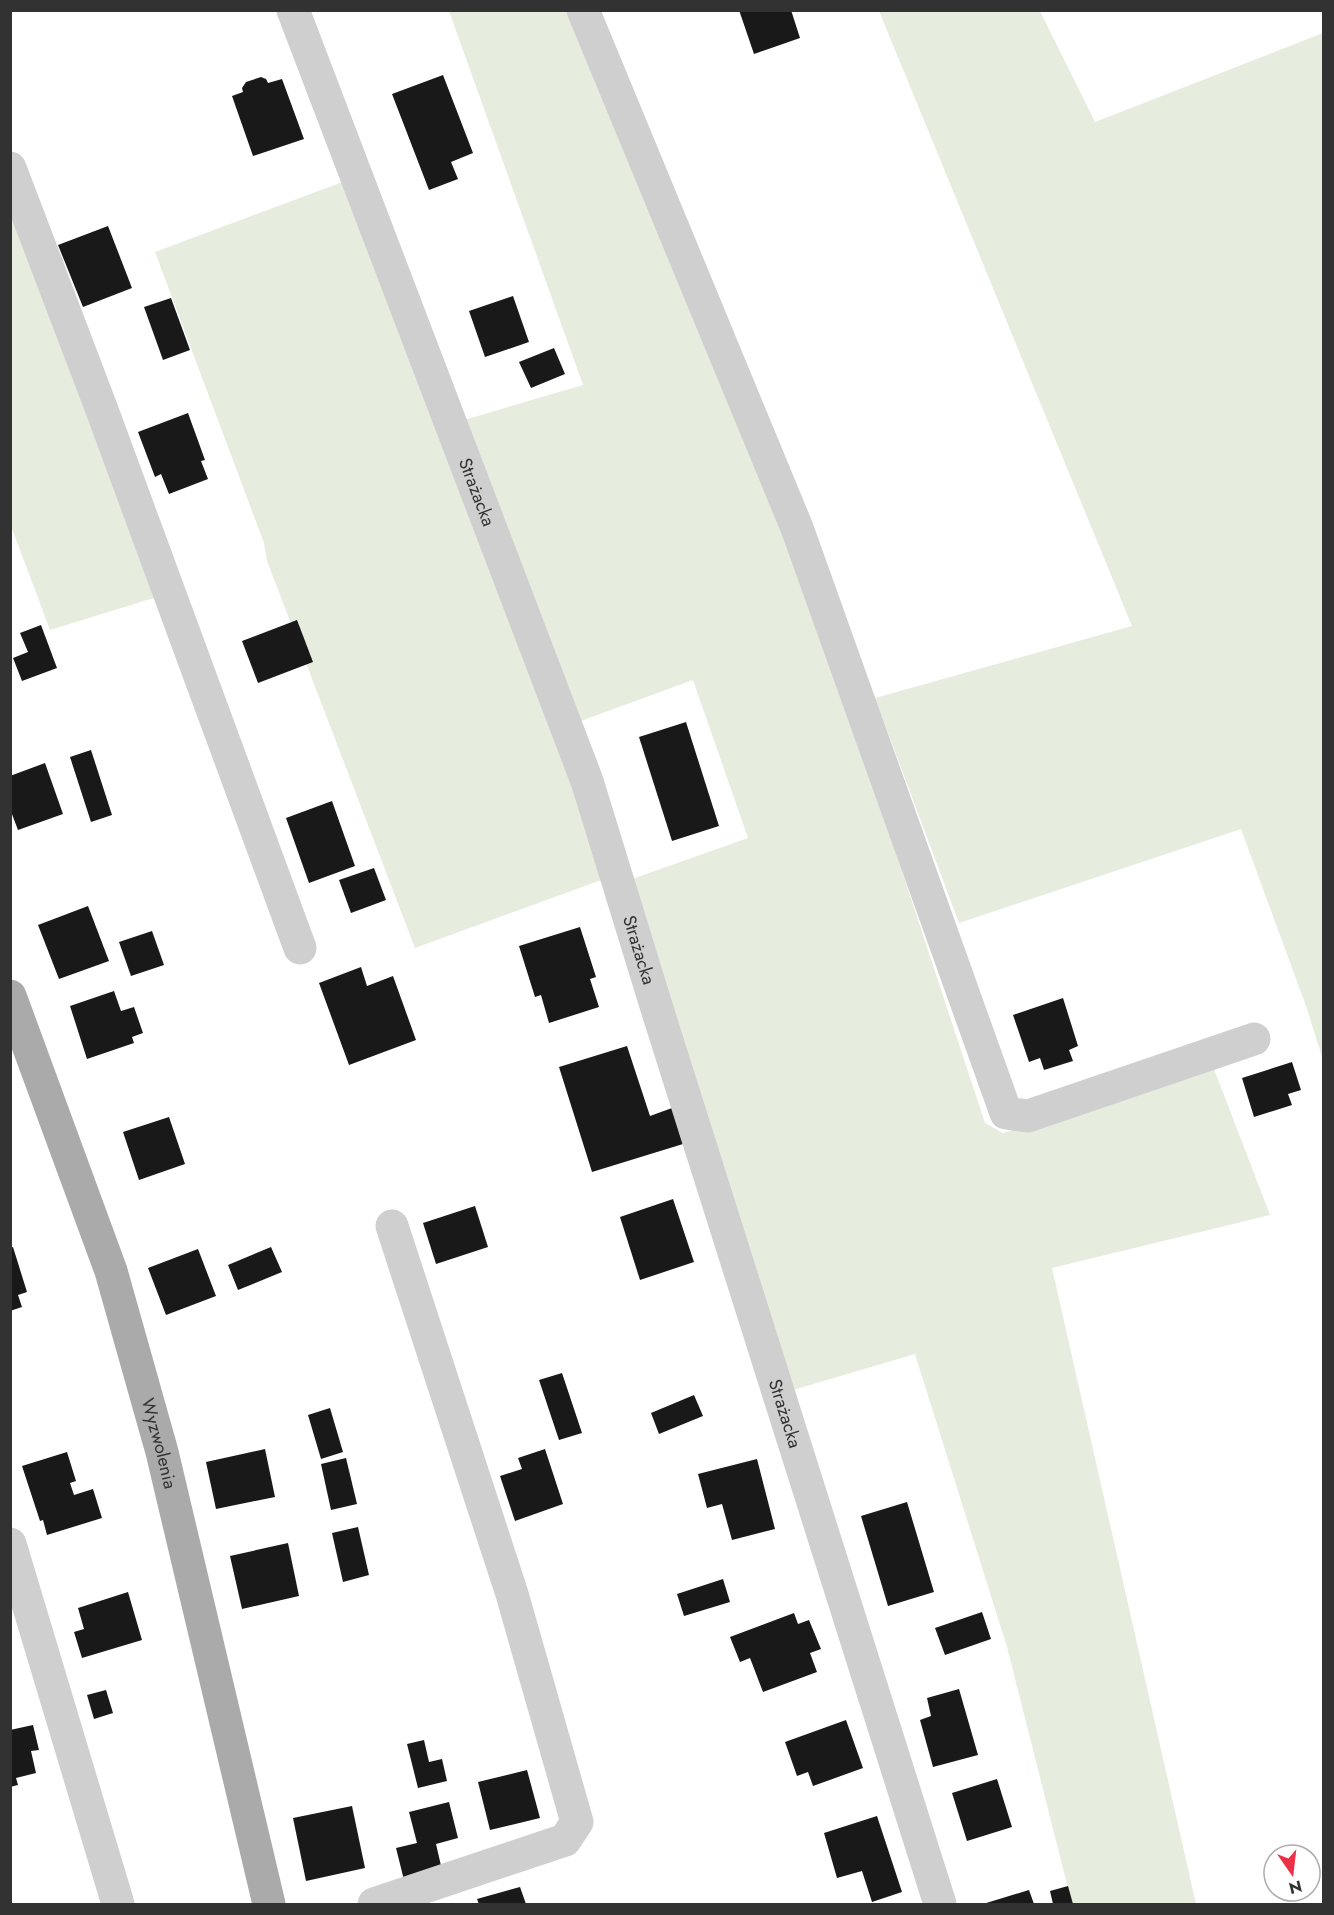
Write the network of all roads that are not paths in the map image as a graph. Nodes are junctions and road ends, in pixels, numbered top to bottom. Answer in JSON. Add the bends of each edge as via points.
{"nodes":[{"id":1,"x":293,"y":10,"type":"edge"},
{"id":2,"x":583,"y":10,"type":"edge"},
{"id":3,"x":10,"y":168,"type":"edge"},
{"id":4,"x":300,"y":948,"type":"dead end"},
{"id":5,"x":10,"y":996,"type":"edge"},
{"id":6,"x":1254,"y":1039,"type":"dead end"},
{"id":7,"x":392,"y":1226,"type":"dead end"},
{"id":8,"x":10,"y":1544,"type":"edge"},
{"id":9,"x":118,"y":1905,"type":"edge"},
{"id":10,"x":269,"y":1905,"type":"edge"},
{"id":11,"x":374,"y":1905,"type":"edge"},
{"id":12,"x":940,"y":1905,"type":"edge"}],
"edges":[{"from":1,"to":12,"type":"street","name":"Strażacka","via":[[587,781]]},
{"from":2,"to":6,"type":"street","via":[[797,528],[1006,1113],[1028,1116]]},
{"from":3,"to":4,"type":"street"},
{"from":5,"to":10,"type":"main road","name":"Wyzwolenia","via":[[111,1271],[162,1452]]},
{"from":7,"to":11,"type":"street","via":[[512,1594],[577,1822],[565,1840]]},
{"from":8,"to":9,"type":"street"}]}
